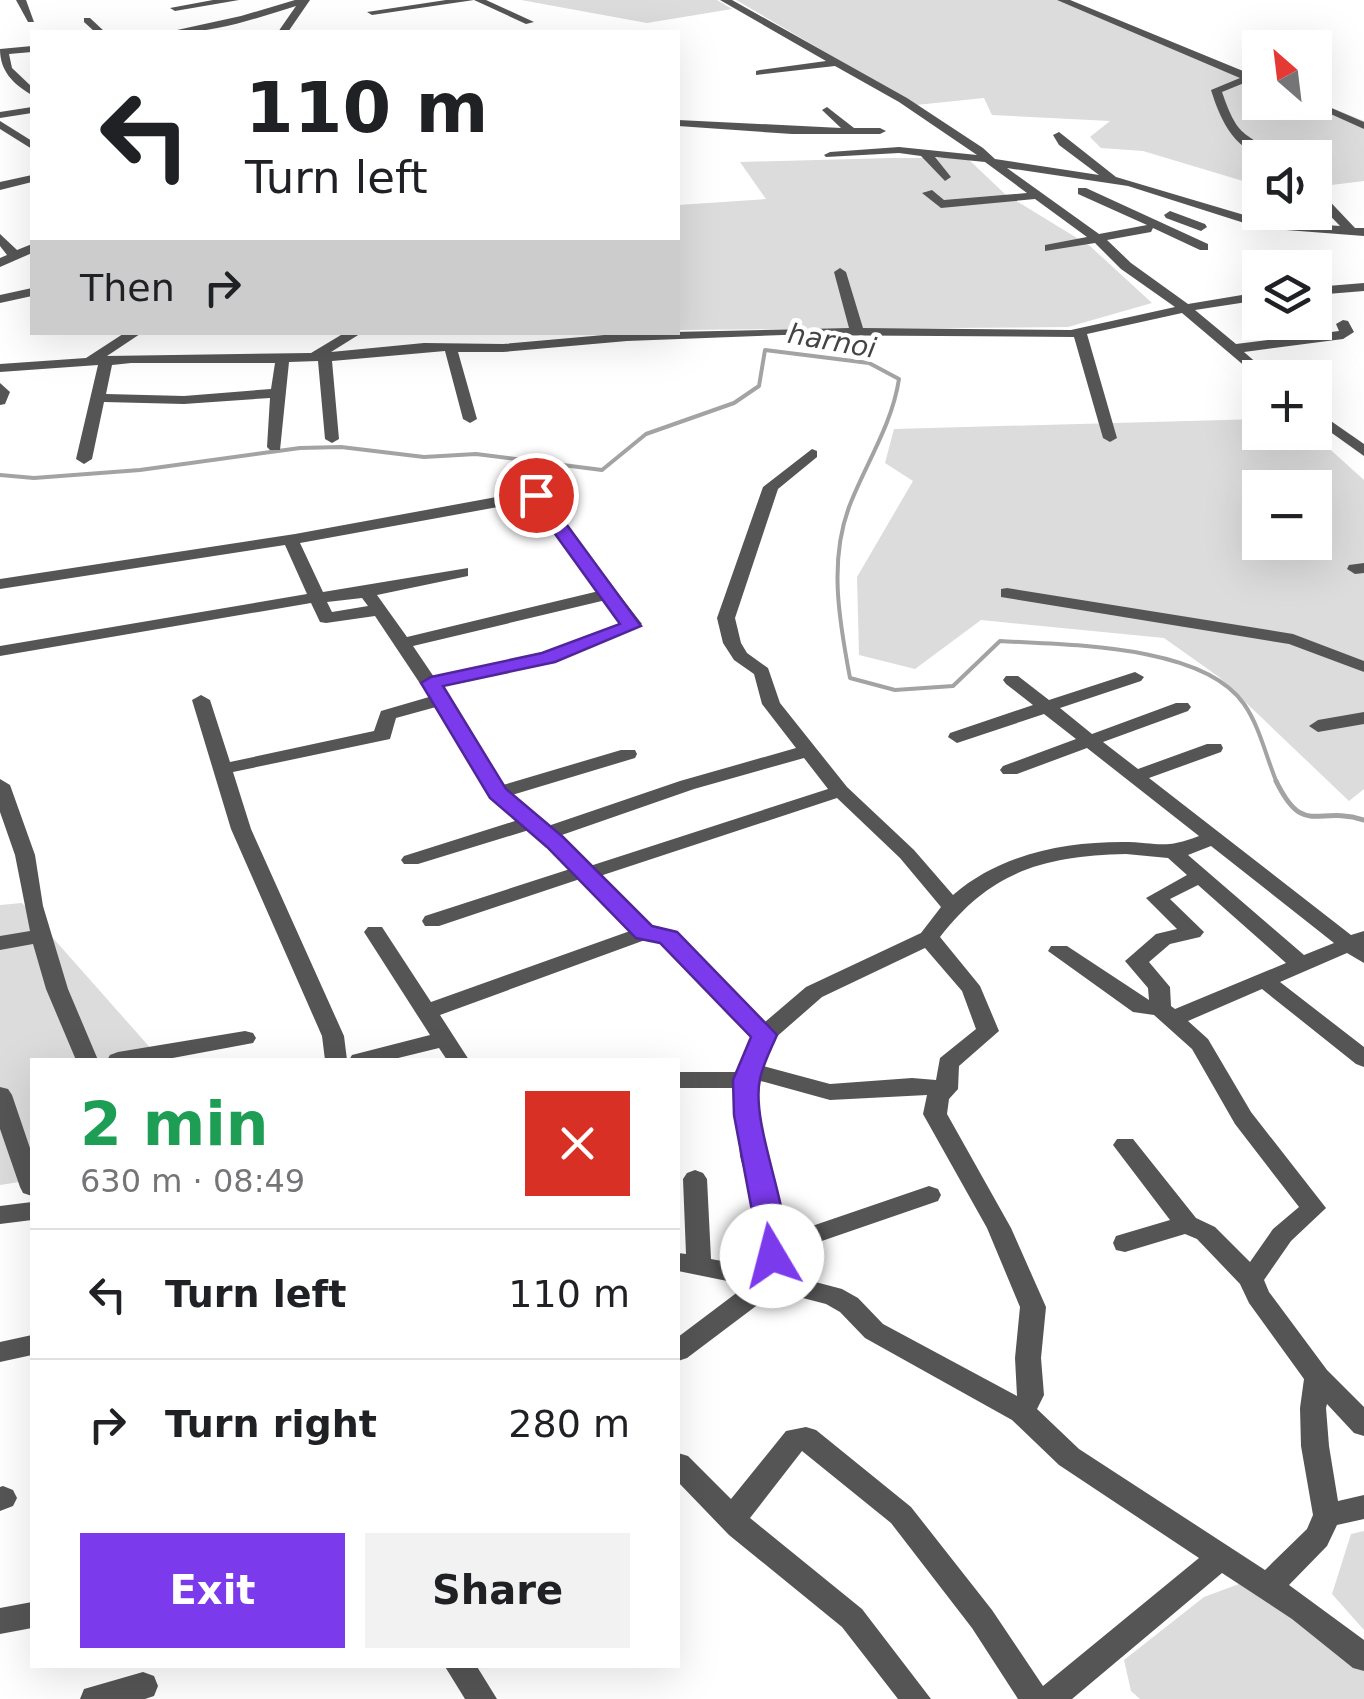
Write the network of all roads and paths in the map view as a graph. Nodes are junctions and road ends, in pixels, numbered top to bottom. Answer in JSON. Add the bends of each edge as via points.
{"nodes":[{"id":1,"x":21,"y":0,"type":"edge"},
{"id":2,"x":234,"y":0,"type":"edge"},
{"id":3,"x":305,"y":0,"type":"edge"},
{"id":4,"x":469,"y":0,"type":"edge"},
{"id":5,"x":478,"y":0,"type":"edge"},
{"id":6,"x":725,"y":0,"type":"edge"},
{"id":7,"x":1062,"y":0,"type":"edge"},
{"id":8,"x":373,"y":6,"type":"edge"},
{"id":9,"x":174,"y":8,"type":"dead end"},
{"id":10,"x":418,"y":8,"type":"junction"},
{"id":11,"x":275,"y":9,"type":"junction"},
{"id":12,"x":298,"y":11,"type":"junction"},
{"id":13,"x":434,"y":19,"type":"dead end"},
{"id":14,"x":31,"y":20,"type":"dead end"},
{"id":15,"x":87,"y":20,"type":"dead end"},
{"id":16,"x":383,"y":22,"type":"dead end"},
{"id":17,"x":529,"y":22,"type":"dead end"},
{"id":18,"x":98,"y":30,"type":"edge"},
{"id":19,"x":186,"y":30,"type":"edge"},
{"id":20,"x":284,"y":30,"type":"edge"},
{"id":21,"x":30,"y":48,"type":"edge"},
{"id":22,"x":2,"y":52,"type":"edge"},
{"id":23,"x":837,"y":63,"type":"junction"},
{"id":24,"x":854,"y":72,"type":"junction"},
{"id":25,"x":760,"y":73,"type":"dead end"},
{"id":26,"x":1242,"y":75,"type":"edge"},
{"id":27,"x":30,"y":77,"type":"edge"},
{"id":28,"x":17,"y":79,"type":"junction"},
{"id":29,"x":796,"y":82,"type":"dead end"},
{"id":30,"x":1242,"y":83,"type":"edge"},
{"id":31,"x":30,"y":90,"type":"edge"},
{"id":32,"x":20,"y":100,"type":"dead end"},
{"id":33,"x":826,"y":110,"type":"dead end"},
{"id":34,"x":30,"y":111,"type":"edge"},
{"id":35,"x":921,"y":112,"type":"junction"},
{"id":36,"x":1332,"y":112,"type":"edge"},
{"id":37,"x":0,"y":115,"type":"edge"},
{"id":38,"x":680,"y":123,"type":"edge"},
{"id":39,"x":0,"y":124,"type":"edge"},
{"id":40,"x":1364,"y":126,"type":"edge"},
{"id":41,"x":850,"y":131,"type":"junction"},
{"id":42,"x":880,"y":131,"type":"junction"},
{"id":43,"x":1059,"y":136,"type":"dead end"},
{"id":44,"x":1242,"y":140,"type":"edge"},
{"id":45,"x":30,"y":145,"type":"edge"},
{"id":46,"x":865,"y":152,"type":"junction"},
{"id":47,"x":925,"y":153,"type":"junction"},
{"id":48,"x":830,"y":155,"type":"dead end"},
{"id":49,"x":988,"y":160,"type":"junction"},
{"id":50,"x":945,"y":177,"type":"dead end"},
{"id":51,"x":30,"y":180,"type":"edge"},
{"id":52,"x":1112,"y":180,"type":"junction"},
{"id":53,"x":1098,"y":185,"type":"junction"},
{"id":54,"x":0,"y":186,"type":"edge"},
{"id":55,"x":1082,"y":190,"type":"junction"},
{"id":56,"x":928,"y":192,"type":"dead end"},
{"id":57,"x":1036,"y":197,"type":"junction"},
{"id":58,"x":959,"y":204,"type":"junction"},
{"id":59,"x":1332,"y":209,"type":"edge"},
{"id":60,"x":1364,"y":216,"type":"edge"},
{"id":61,"x":971,"y":219,"type":"dead end"},
{"id":62,"x":1201,"y":227,"type":"dead end"},
{"id":63,"x":1352,"y":228,"type":"edge"},
{"id":64,"x":1147,"y":229,"type":"dead end"},
{"id":65,"x":0,"y":238,"type":"edge"},
{"id":66,"x":1100,"y":241,"type":"junction"},
{"id":67,"x":1204,"y":247,"type":"dead end"},
{"id":68,"x":1049,"y":248,"type":"dead end"},
{"id":69,"x":30,"y":249,"type":"edge"},
{"id":70,"x":16,"y":257,"type":"junction"},
{"id":71,"x":0,"y":263,"type":"edge"},
{"id":72,"x":840,"y":272,"type":"dead end"},
{"id":73,"x":1364,"y":287,"type":"edge"},
{"id":74,"x":1332,"y":290,"type":"edge"},
{"id":75,"x":30,"y":292,"type":"edge"},
{"id":76,"x":0,"y":298,"type":"edge"},
{"id":77,"x":1242,"y":299,"type":"edge"},
{"id":78,"x":1184,"y":308,"type":"junction"},
{"id":79,"x":1344,"y":324,"type":"dead end"},
{"id":80,"x":857,"y":331,"type":"junction"},
{"id":81,"x":1080,"y":334,"type":"junction"},
{"id":82,"x":132,"y":335,"type":"edge"},
{"id":83,"x":352,"y":335,"type":"edge"},
{"id":84,"x":426,"y":340,"type":"edge"},
{"id":85,"x":527,"y":340,"type":"edge"},
{"id":86,"x":450,"y":346,"type":"junction"},
{"id":87,"x":1232,"y":349,"type":"junction"},
{"id":88,"x":283,"y":356,"type":"junction"},
{"id":89,"x":320,"y":356,"type":"junction"},
{"id":90,"x":106,"y":360,"type":"junction"},
{"id":91,"x":1245,"y":360,"type":"edge"},
{"id":92,"x":86,"y":362,"type":"junction"},
{"id":93,"x":0,"y":368,"type":"edge"},
{"id":94,"x":0,"y":387,"type":"edge"},
{"id":95,"x":278,"y":393,"type":"junction"},
{"id":96,"x":98,"y":398,"type":"junction"},
{"id":97,"x":0,"y":401,"type":"edge"},
{"id":98,"x":470,"y":419,"type":"dead end"},
{"id":99,"x":1332,"y":427,"type":"edge"},
{"id":100,"x":1110,"y":438,"type":"dead end"},
{"id":101,"x":332,"y":439,"type":"dead end"},
{"id":102,"x":275,"y":447,"type":"dead end"},
{"id":103,"x":1364,"y":451,"type":"edge"},
{"id":104,"x":812,"y":454,"type":"dead end"},
{"id":105,"x":84,"y":460,"type":"dead end"},
{"id":106,"x":520,"y":476,"type":"dead end"},
{"id":107,"x":536,"y":495,"type":"junction"},
{"id":108,"x":290,"y":539,"type":"junction"},
{"id":109,"x":462,"y":572,"type":"dead end"},
{"id":110,"x":0,"y":584,"type":"edge"},
{"id":111,"x":1007,"y":593,"type":"dead end"},
{"id":112,"x":609,"y":594,"type":"junction"},
{"id":113,"x":314,"y":596,"type":"junction"},
{"id":114,"x":372,"y":601,"type":"junction"},
{"id":115,"x":401,"y":644,"type":"junction"},
{"id":116,"x":0,"y":651,"type":"edge"},
{"id":117,"x":1364,"y":667,"type":"edge"},
{"id":118,"x":1135,"y":677,"type":"dead end"},
{"id":119,"x":1012,"y":680,"type":"dead end"},
{"id":120,"x":436,"y":691,"type":"junction"},
{"id":121,"x":201,"y":700,"type":"dead end"},
{"id":122,"x":1045,"y":705,"type":"junction"},
{"id":123,"x":1182,"y":706,"type":"dead end"},
{"id":124,"x":1364,"y":718,"type":"edge"},
{"id":125,"x":1318,"y":726,"type":"dead end"},
{"id":126,"x":957,"y":737,"type":"dead end"},
{"id":127,"x":1090,"y":740,"type":"junction"},
{"id":128,"x":1214,"y":748,"type":"dead end"},
{"id":129,"x":808,"y":751,"type":"junction"},
{"id":130,"x":628,"y":754,"type":"dead end"},
{"id":131,"x":222,"y":769,"type":"junction"},
{"id":132,"x":1010,"y":770,"type":"dead end"},
{"id":133,"x":1136,"y":776,"type":"junction"},
{"id":134,"x":1,"y":790,"type":"edge"},
{"id":135,"x":840,"y":791,"type":"junction"},
{"id":136,"x":498,"y":793,"type":"junction"},
{"id":137,"x":539,"y":828,"type":"junction"},
{"id":138,"x":1213,"y":838,"type":"junction"},
{"id":139,"x":1174,"y":854,"type":"junction"},
{"id":140,"x":411,"y":860,"type":"dead end"},
{"id":141,"x":585,"y":872,"type":"junction"},
{"id":142,"x":1202,"y":876,"type":"junction"},
{"id":143,"x":952,"y":907,"type":"junction"},
{"id":144,"x":432,"y":921,"type":"dead end"},
{"id":145,"x":374,"y":932,"type":"dead end"},
{"id":146,"x":644,"y":932,"type":"junction"},
{"id":147,"x":42,"y":936,"type":"junction"},
{"id":148,"x":928,"y":938,"type":"junction"},
{"id":149,"x":0,"y":943,"type":"edge"},
{"id":150,"x":1359,"y":946,"type":"edge"},
{"id":151,"x":1059,"y":951,"type":"dead end"},
{"id":152,"x":1302,"y":965,"type":"junction"},
{"id":153,"x":1264,"y":980,"type":"junction"},
{"id":154,"x":428,"y":1011,"type":"junction"},
{"id":155,"x":1167,"y":1013,"type":"junction"},
{"id":156,"x":764,"y":1035,"type":"junction"},
{"id":157,"x":246,"y":1038,"type":"dead end"},
{"id":158,"x":444,"y":1039,"type":"junction"},
{"id":159,"x":86,"y":1058,"type":"edge"},
{"id":160,"x":130,"y":1058,"type":"edge"},
{"id":161,"x":336,"y":1058,"type":"edge"},
{"id":162,"x":368,"y":1058,"type":"edge"},
{"id":163,"x":457,"y":1058,"type":"edge"},
{"id":164,"x":1364,"y":1059,"type":"edge"},
{"id":165,"x":748,"y":1075,"type":"junction"},
{"id":166,"x":680,"y":1080,"type":"edge"},
{"id":167,"x":947,"y":1089,"type":"junction"},
{"id":168,"x":0,"y":1095,"type":"edge"},
{"id":169,"x":1125,"y":1145,"type":"dead end"},
{"id":170,"x":694,"y":1179,"type":"dead end"},
{"id":171,"x":30,"y":1181,"type":"edge"},
{"id":172,"x":930,"y":1195,"type":"dead end"},
{"id":173,"x":30,"y":1211,"type":"edge"},
{"id":174,"x":0,"y":1215,"type":"edge"},
{"id":175,"x":1187,"y":1224,"type":"junction"},
{"id":176,"x":772,"y":1232,"type":"junction"},
{"id":177,"x":1125,"y":1244,"type":"dead end"},
{"id":178,"x":688,"y":1263,"type":"edge"},
{"id":179,"x":1251,"y":1279,"type":"junction"},
{"id":180,"x":772,"y":1280,"type":"junction"},
{"id":181,"x":30,"y":1344,"type":"edge"},
{"id":182,"x":680,"y":1349,"type":"edge"},
{"id":183,"x":0,"y":1352,"type":"edge"},
{"id":184,"x":1318,"y":1377,"type":"junction"},
{"id":185,"x":1022,"y":1412,"type":"junction"},
{"id":186,"x":1364,"y":1425,"type":"edge"},
{"id":187,"x":680,"y":1466,"type":"edge"},
{"id":188,"x":1364,"y":1507,"type":"edge"},
{"id":189,"x":1327,"y":1514,"type":"junction"},
{"id":190,"x":732,"y":1519,"type":"junction"},
{"id":191,"x":1220,"y":1558,"type":"junction"},
{"id":192,"x":1268,"y":1588,"type":"junction"},
{"id":193,"x":30,"y":1615,"type":"edge"},
{"id":194,"x":0,"y":1621,"type":"edge"},
{"id":195,"x":1364,"y":1658,"type":"edge"},
{"id":196,"x":461,"y":1668,"type":"edge"},
{"id":197,"x":143,"y":1683,"type":"edge"},
{"id":198,"x":96,"y":1699,"type":"edge"},
{"id":199,"x":482,"y":1699,"type":"edge"},
{"id":200,"x":916,"y":1699,"type":"edge"},
{"id":201,"x":1034,"y":1699,"type":"edge"},
{"id":202,"x":1050,"y":1699,"type":"edge"}],
"edges":[{"from":1,"to":14,"type":"street"},
{"from":2,"to":9,"type":"street"},
{"from":3,"to":11,"type":"street"},
{"from":3,"to":12,"type":"street"},
{"from":4,"to":10,"type":"street"},
{"from":5,"to":17,"type":"street"},
{"from":6,"to":23,"type":"street"},
{"from":7,"to":26,"type":"street"},
{"from":8,"to":10,"type":"street"},
{"from":8,"to":16,"type":"street"},
{"from":10,"to":13,"type":"street"},
{"from":11,"to":12,"type":"street"},
{"from":11,"to":19,"type":"street"},
{"from":12,"to":20,"type":"street"},
{"from":15,"to":18,"type":"street"},
{"from":21,"to":22,"type":"street"},
{"from":22,"to":28,"type":"street"},
{"from":23,"to":24,"type":"street"},
{"from":23,"to":25,"type":"street"},
{"from":24,"to":29,"type":"street"},
{"from":24,"to":35,"type":"street"},
{"from":27,"to":28,"type":"street"},
{"from":28,"to":31,"type":"street"},
{"from":30,"to":44,"type":"street","via":[[1216,90],[1226,123]]},
{"from":32,"to":34,"type":"street"},
{"from":33,"to":41,"type":"street"},
{"from":34,"to":37,"type":"street"},
{"from":35,"to":42,"type":"street"},
{"from":35,"to":49,"type":"street"},
{"from":36,"to":40,"type":"street"},
{"from":38,"to":41,"type":"street"},
{"from":39,"to":45,"type":"street"},
{"from":41,"to":42,"type":"street"},
{"from":42,"to":46,"type":"street"},
{"from":43,"to":52,"type":"street"},
{"from":46,"to":47,"type":"street"},
{"from":46,"to":48,"type":"street"},
{"from":47,"to":49,"type":"street"},
{"from":47,"to":50,"type":"street"},
{"from":49,"to":52,"type":"street"},
{"from":49,"to":57,"type":"street"},
{"from":51,"to":54,"type":"street"},
{"from":52,"to":53,"type":"street"},
{"from":52,"to":63,"type":"street","via":[[1260,224]]},
{"from":53,"to":55,"type":"street"},
{"from":53,"to":62,"type":"street"},
{"from":55,"to":57,"type":"street"},
{"from":55,"to":67,"type":"street"},
{"from":56,"to":58,"type":"street","via":[[938,204]]},
{"from":57,"to":58,"type":"street"},
{"from":57,"to":66,"type":"street"},
{"from":58,"to":61,"type":"street"},
{"from":59,"to":63,"type":"street"},
{"from":60,"to":63,"type":"street"},
{"from":64,"to":66,"type":"street"},
{"from":65,"to":70,"type":"street"},
{"from":66,"to":68,"type":"street"},
{"from":66,"to":78,"type":"street"},
{"from":69,"to":70,"type":"street"},
{"from":70,"to":71,"type":"street"},
{"from":72,"to":80,"type":"street"},
{"from":73,"to":74,"type":"street"},
{"from":75,"to":76,"type":"street"},
{"from":77,"to":78,"type":"street"},
{"from":78,"to":81,"type":"street"},
{"from":78,"to":87,"type":"street"},
{"from":79,"to":87,"type":"street","via":[[1343,335]]},
{"from":80,"to":81,"type":"street"},
{"from":80,"to":85,"type":"street"},
{"from":81,"to":100,"type":"street"},
{"from":82,"to":92,"type":"street"},
{"from":83,"to":89,"type":"street"},
{"from":84,"to":86,"type":"street"},
{"from":84,"to":89,"type":"street"},
{"from":85,"to":86,"type":"street"},
{"from":86,"to":98,"type":"street"},
{"from":87,"to":91,"type":"street"},
{"from":88,"to":89,"type":"street"},
{"from":88,"to":90,"type":"street"},
{"from":88,"to":95,"type":"street"},
{"from":89,"to":101,"type":"street"},
{"from":90,"to":92,"type":"street"},
{"from":90,"to":96,"type":"street"},
{"from":92,"to":93,"type":"street"},
{"from":94,"to":97,"type":"street"},
{"from":95,"to":96,"type":"street"},
{"from":95,"to":102,"type":"street"},
{"from":96,"to":105,"type":"street"},
{"from":99,"to":103,"type":"street"},
{"from":104,"to":129,"type":"street","via":[[771,487],[726,618],[740,656],[762,672],[770,704]]},
{"from":106,"to":107,"type":"street"},
{"from":107,"to":108,"type":"street"},
{"from":107,"to":112,"type":"street"},
{"from":108,"to":110,"type":"street"},
{"from":108,"to":113,"type":"street"},
{"from":109,"to":114,"type":"street"},
{"from":111,"to":117,"type":"street","via":[[1294,639]]},
{"from":112,"to":115,"type":"street"},
{"from":112,"to":120,"type":"street","via":[[631,626]]},
{"from":113,"to":114,"type":"street"},
{"from":113,"to":116,"type":"street"},
{"from":114,"to":115,"type":"street"},
{"from":115,"to":120,"type":"street"},
{"from":118,"to":122,"type":"street"},
{"from":119,"to":122,"type":"street"},
{"from":120,"to":131,"type":"street","via":[[388,715],[383,736]]},
{"from":120,"to":136,"type":"street"},
{"from":121,"to":131,"type":"street"},
{"from":122,"to":126,"type":"street"},
{"from":122,"to":127,"type":"street"},
{"from":123,"to":127,"type":"street"},
{"from":124,"to":125,"type":"street"},
{"from":127,"to":132,"type":"street"},
{"from":127,"to":133,"type":"street"},
{"from":128,"to":133,"type":"street"},
{"from":129,"to":135,"type":"street"},
{"from":129,"to":137,"type":"street"},
{"from":130,"to":136,"type":"street"},
{"from":131,"to":161,"type":"street","via":[[270,900],[333,1036]]},
{"from":133,"to":138,"type":"street"},
{"from":134,"to":147,"type":"street","via":[[25,855]]},
{"from":135,"to":141,"type":"street"},
{"from":135,"to":143,"type":"street"},
{"from":136,"to":137,"type":"street"},
{"from":137,"to":140,"type":"street"},
{"from":137,"to":141,"type":"street"},
{"from":138,"to":139,"type":"street"},
{"from":138,"to":150,"type":"street"},
{"from":139,"to":142,"type":"street"},
{"from":139,"to":143,"type":"street","via":[[1083,849],[1027,860],[979,883]]},
{"from":141,"to":144,"type":"street"},
{"from":141,"to":146,"type":"street"},
{"from":142,"to":152,"type":"street"},
{"from":142,"to":155,"type":"street","via":[[1156,898],[1193,932],[1164,939],[1136,960],[1159,988]]},
{"from":143,"to":148,"type":"street"},
{"from":145,"to":154,"type":"street"},
{"from":146,"to":154,"type":"street"},
{"from":146,"to":156,"type":"street","via":[[668,937]]},
{"from":147,"to":149,"type":"street"},
{"from":147,"to":159,"type":"street"},
{"from":148,"to":156,"type":"street","via":[[814,992]]},
{"from":148,"to":167,"type":"street","via":[[964,974],[988,1031],[948,1063]]},
{"from":150,"to":152,"type":"street"},
{"from":151,"to":155,"type":"street","via":[[1141,1007]]},
{"from":152,"to":153,"type":"street"},
{"from":153,"to":155,"type":"street"},
{"from":153,"to":164,"type":"street"},
{"from":154,"to":158,"type":"street"},
{"from":155,"to":179,"type":"street","via":[[1200,1044],[1242,1118],[1314,1208],[1282,1235]]},
{"from":156,"to":165,"type":"street"},
{"from":157,"to":160,"type":"street"},
{"from":158,"to":162,"type":"street"},
{"from":158,"to":163,"type":"street"},
{"from":165,"to":166,"type":"street"},
{"from":165,"to":167,"type":"street","via":[[830,1092]]},
{"from":165,"to":176,"type":"street","via":[[752,1156]]},
{"from":167,"to":185,"type":"street","via":[[938,1096],[935,1114],[1000,1228],[1033,1307],[1031,1395]]},
{"from":168,"to":171,"type":"street"},
{"from":169,"to":175,"type":"street"},
{"from":170,"to":178,"type":"street"},
{"from":172,"to":176,"type":"street","via":[[816,1234]]},
{"from":173,"to":174,"type":"street"},
{"from":175,"to":177,"type":"street"},
{"from":175,"to":179,"type":"street","via":[[1206,1233]]},
{"from":176,"to":180,"type":"street"},
{"from":178,"to":180,"type":"street"},
{"from":179,"to":184,"type":"street"},
{"from":180,"to":182,"type":"street"},
{"from":180,"to":185,"type":"street","via":[[833,1296],[874,1332]]},
{"from":181,"to":183,"type":"street"},
{"from":184,"to":186,"type":"street"},
{"from":184,"to":189,"type":"street","via":[[1313,1408]]},
{"from":185,"to":191,"type":"street","via":[[1069,1457]]},
{"from":187,"to":190,"type":"street"},
{"from":188,"to":189,"type":"street"},
{"from":189,"to":192,"type":"street","via":[[1317,1537]]},
{"from":190,"to":200,"type":"street","via":[[852,1618]]},
{"from":190,"to":201,"type":"street","via":[[796,1439],[806,1438],[901,1514]]},
{"from":191,"to":192,"type":"street"},
{"from":191,"to":202,"type":"street"},
{"from":192,"to":195,"type":"street"},
{"from":193,"to":194,"type":"street"},
{"from":196,"to":199,"type":"street"},
{"from":197,"to":198,"type":"street"}]}
